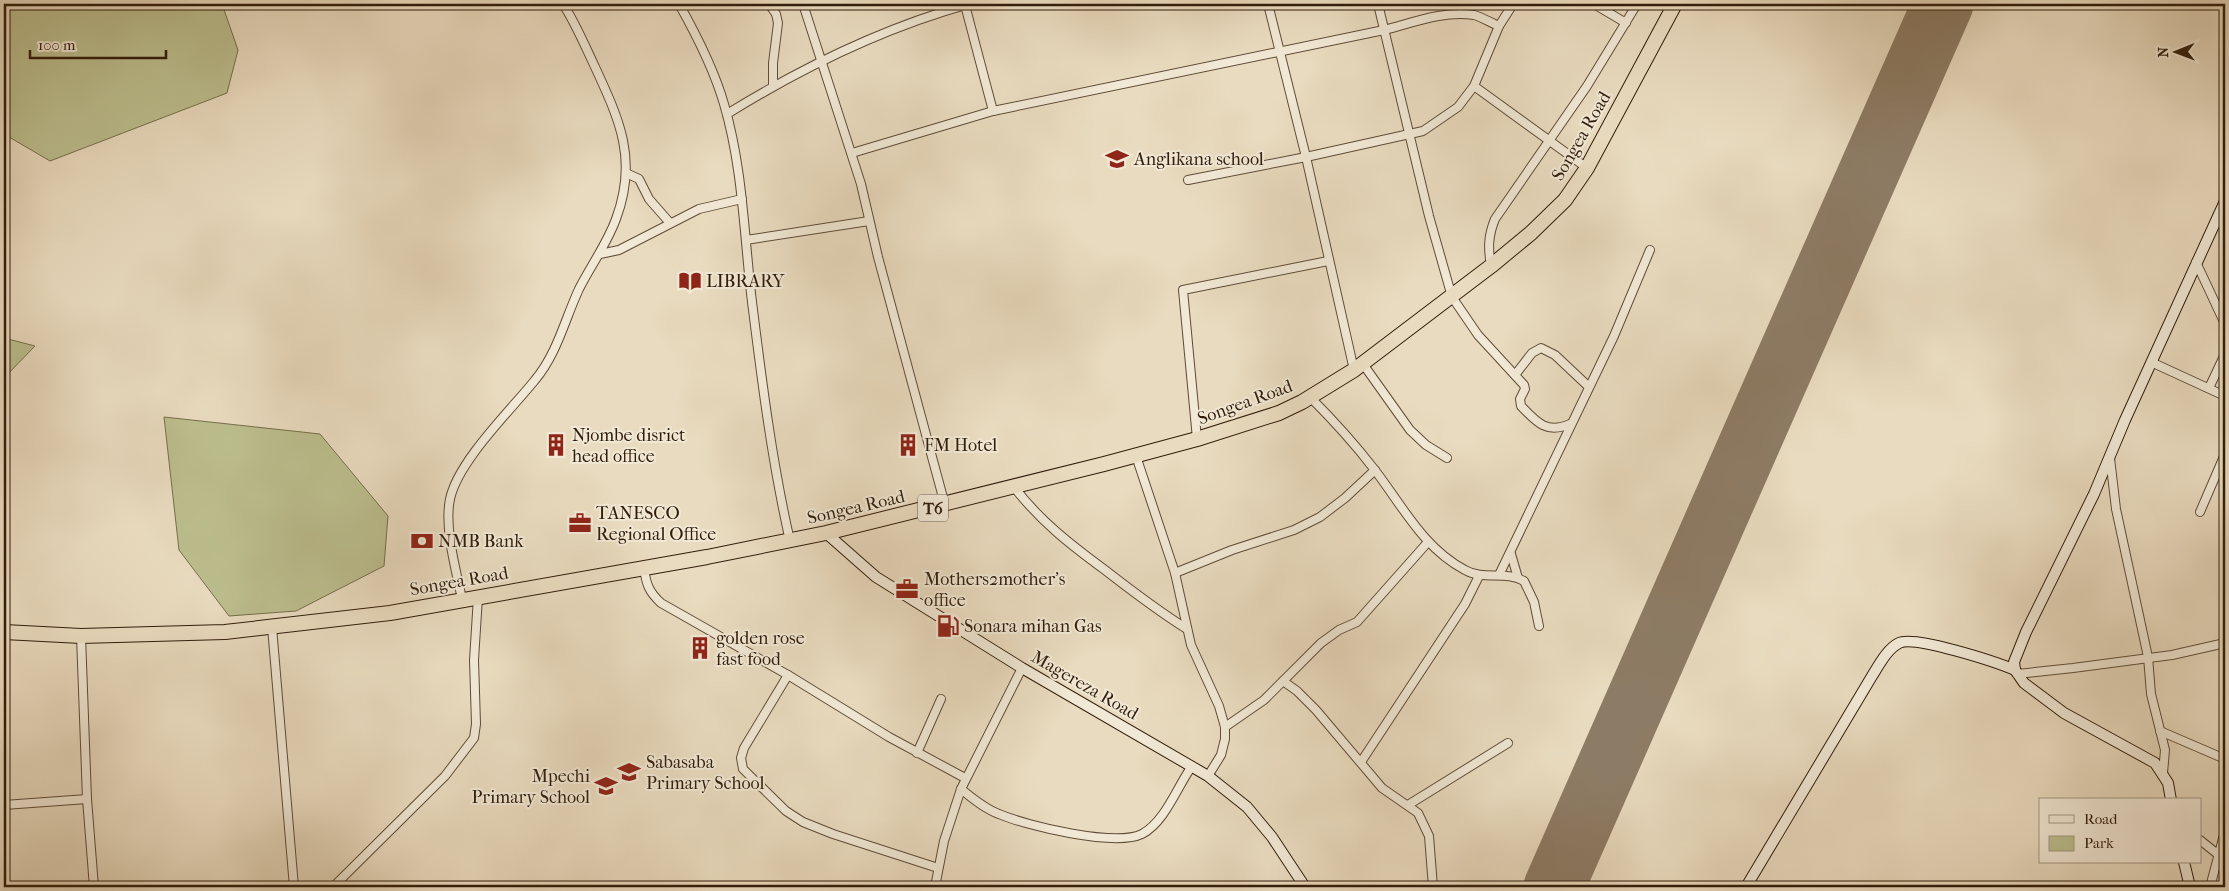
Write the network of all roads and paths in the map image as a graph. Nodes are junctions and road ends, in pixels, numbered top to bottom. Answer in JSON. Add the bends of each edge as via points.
{"nodes":[{"id":1,"x":563,"y":4,"type":"edge"},
{"id":2,"x":680,"y":4,"type":"edge"},
{"id":3,"x":769,"y":4,"type":"edge"},
{"id":4,"x":802,"y":4,"type":"edge"},
{"id":5,"x":967,"y":4,"type":"edge"},
{"id":6,"x":1268,"y":4,"type":"edge"},
{"id":7,"x":1378,"y":4,"type":"edge"},
{"id":8,"x":1513,"y":4,"type":"edge"},
{"id":9,"x":1594,"y":4,"type":"edge"},
{"id":10,"x":1637,"y":4,"type":"edge"},
{"id":11,"x":1675,"y":4,"type":"edge"},
{"id":12,"x":1626,"y":23,"type":"junction"},
{"id":13,"x":1499,"y":26,"type":"junction"},
{"id":14,"x":1384,"y":30,"type":"junction"},
{"id":15,"x":1280,"y":50,"type":"junction"},
{"id":16,"x":820,"y":60,"type":"junction"},
{"id":17,"x":774,"y":85,"type":"junction"},
{"id":18,"x":1474,"y":86,"type":"junction"},
{"id":19,"x":993,"y":111,"type":"junction"},
{"id":20,"x":727,"y":114,"type":"junction"},
{"id":21,"x":1409,"y":134,"type":"junction"},
{"id":22,"x":1550,"y":141,"type":"junction"},
{"id":23,"x":852,"y":153,"type":"junction"},
{"id":24,"x":1306,"y":157,"type":"junction"},
{"id":25,"x":1587,"y":168,"type":"junction"},
{"id":26,"x":626,"y":172,"type":"junction"},
{"id":27,"x":1188,"y":180,"type":"dead end"},
{"id":28,"x":742,"y":199,"type":"junction"},
{"id":29,"x":2225,"y":201,"type":"edge"},
{"id":30,"x":869,"y":221,"type":"junction"},
{"id":31,"x":670,"y":223,"type":"junction"},
{"id":32,"x":746,"y":240,"type":"junction"},
{"id":33,"x":1650,"y":250,"type":"dead end"},
{"id":34,"x":600,"y":254,"type":"junction"},
{"id":35,"x":1328,"y":262,"type":"junction"},
{"id":36,"x":2196,"y":262,"type":"junction"},
{"id":37,"x":1491,"y":266,"type":"junction"},
{"id":38,"x":1452,"y":297,"type":"junction"},
{"id":39,"x":2225,"y":324,"type":"edge"},
{"id":40,"x":2225,"y":354,"type":"edge"},
{"id":41,"x":2151,"y":362,"type":"junction"},
{"id":42,"x":1358,"y":367,"type":"junction"},
{"id":43,"x":1515,"y":375,"type":"junction"},
{"id":44,"x":1589,"y":387,"type":"junction"},
{"id":45,"x":2209,"y":388,"type":"junction"},
{"id":46,"x":2225,"y":396,"type":"edge"},
{"id":47,"x":1310,"y":397,"type":"junction"},
{"id":48,"x":1570,"y":424,"type":"junction"},
{"id":49,"x":1197,"y":439,"type":"junction"},
{"id":50,"x":2225,"y":454,"type":"edge"},
{"id":51,"x":1136,"y":456,"type":"junction"},
{"id":52,"x":2110,"y":457,"type":"junction"},
{"id":53,"x":1447,"y":458,"type":"dead end"},
{"id":54,"x":1375,"y":470,"type":"junction"},
{"id":55,"x":1014,"y":488,"type":"junction"},
{"id":56,"x":946,"y":505,"type":"junction"},
{"id":57,"x":2200,"y":512,"type":"dead end"},
{"id":58,"x":826,"y":533,"type":"junction"},
{"id":59,"x":790,"y":541,"type":"junction"},
{"id":60,"x":1428,"y":542,"type":"junction"},
{"id":61,"x":1511,"y":554,"type":"junction"},
{"id":62,"x":644,"y":568,"type":"junction"},
{"id":63,"x":1175,"y":573,"type":"junction"},
{"id":64,"x":1499,"y":574,"type":"junction"},
{"id":65,"x":1479,"y":576,"type":"junction"},
{"id":66,"x":1518,"y":578,"type":"junction"},
{"id":67,"x":478,"y":597,"type":"junction"},
{"id":68,"x":462,"y":599,"type":"junction"},
{"id":69,"x":1540,"y":626,"type":"dead end"},
{"id":70,"x":272,"y":627,"type":"junction"},
{"id":71,"x":1187,"y":629,"type":"junction"},
{"id":72,"x":4,"y":632,"type":"edge"},
{"id":73,"x":81,"y":636,"type":"junction"},
{"id":74,"x":2225,"y":643,"type":"edge"},
{"id":75,"x":2148,"y":657,"type":"junction"},
{"id":76,"x":1022,"y":668,"type":"junction"},
{"id":77,"x":2016,"y":672,"type":"junction"},
{"id":78,"x":788,"y":675,"type":"junction"},
{"id":79,"x":1283,"y":681,"type":"junction"},
{"id":80,"x":940,"y":699,"type":"dead end"},
{"id":81,"x":1225,"y":727,"type":"junction"},
{"id":82,"x":2160,"y":731,"type":"junction"},
{"id":83,"x":1508,"y":743,"type":"dead end"},
{"id":84,"x":917,"y":753,"type":"junction"},
{"id":85,"x":2225,"y":759,"type":"edge"},
{"id":86,"x":1362,"y":762,"type":"junction"},
{"id":87,"x":1192,"y":766,"type":"junction"},
{"id":88,"x":2163,"y":773,"type":"junction"},
{"id":89,"x":1208,"y":776,"type":"junction"},
{"id":90,"x":966,"y":778,"type":"junction"},
{"id":91,"x":960,"y":789,"type":"junction"},
{"id":92,"x":2170,"y":798,"type":"edge"},
{"id":93,"x":87,"y":799,"type":"junction"},
{"id":94,"x":4,"y":805,"type":"edge"},
{"id":95,"x":1408,"y":805,"type":"junction"},
{"id":96,"x":2225,"y":831,"type":"edge"},
{"id":97,"x":2202,"y":842,"type":"edge"},
{"id":98,"x":2218,"y":855,"type":"junction"},
{"id":99,"x":2225,"y":860,"type":"edge"},
{"id":100,"x":2184,"y":864,"type":"edge"},
{"id":101,"x":938,"y":868,"type":"junction"},
{"id":102,"x":94,"y":887,"type":"edge"},
{"id":103,"x":294,"y":887,"type":"edge"},
{"id":104,"x":333,"y":887,"type":"edge"},
{"id":105,"x":935,"y":887,"type":"edge"},
{"id":106,"x":1305,"y":887,"type":"edge"},
{"id":107,"x":1433,"y":887,"type":"edge"},
{"id":108,"x":1746,"y":887,"type":"edge"},
{"id":109,"x":2190,"y":887,"type":"edge"},
{"id":110,"x":2210,"y":887,"type":"edge"}],
"edges":[{"from":1,"to":26,"type":"street","via":[[619,122],[624,138]]},
{"from":2,"to":20,"type":"street","via":[[703,48]]},
{"from":3,"to":17,"type":"street","via":[[778,23]]},
{"from":4,"to":16,"type":"street"},
{"from":5,"to":16,"type":"street","via":[[877,35]]},
{"from":5,"to":19,"type":"street"},
{"from":6,"to":15,"type":"street"},
{"from":7,"to":14,"type":"street"},
{"from":8,"to":13,"type":"street"},
{"from":9,"to":12,"type":"street"},
{"from":10,"to":12,"type":"street"},
{"from":11,"to":25,"type":"highway","name":"Songea Road","number":"T6"},
{"from":12,"to":22,"type":"street"},
{"from":13,"to":14,"type":"street","via":[[1476,16],[1459,14]]},
{"from":13,"to":18,"type":"street"},
{"from":14,"to":15,"type":"street"},
{"from":14,"to":21,"type":"street"},
{"from":15,"to":19,"type":"street"},
{"from":15,"to":24,"type":"street"},
{"from":16,"to":17,"type":"street"},
{"from":16,"to":23,"type":"street"},
{"from":17,"to":20,"type":"street"},
{"from":18,"to":21,"type":"street","via":[[1440,121],[1423,131]]},
{"from":18,"to":22,"type":"street"},
{"from":19,"to":23,"type":"street"},
{"from":20,"to":28,"type":"street"},
{"from":21,"to":24,"type":"street"},
{"from":21,"to":38,"type":"street","via":[[1428,216]]},
{"from":22,"to":25,"type":"street"},
{"from":22,"to":37,"type":"street","via":[[1495,219],[1489,234]]},
{"from":23,"to":30,"type":"street"},
{"from":24,"to":27,"type":"street"},
{"from":24,"to":35,"type":"street"},
{"from":25,"to":37,"type":"highway","name":"Songea Road","number":"T6","via":[[1565,200]]},
{"from":26,"to":31,"type":"street","via":[[639,179],[652,204]]},
{"from":26,"to":34,"type":"street","via":[[616,219]]},
{"from":28,"to":31,"type":"street","via":[[699,209]]},
{"from":28,"to":32,"type":"street"},
{"from":29,"to":36,"type":"street"},
{"from":30,"to":32,"type":"street"},
{"from":30,"to":56,"type":"street"},
{"from":31,"to":34,"type":"street","via":[[615,252]]},
{"from":32,"to":59,"type":"street","via":[[772,446]]},
{"from":33,"to":44,"type":"street"},
{"from":34,"to":68,"type":"street","via":[[580,287],[544,369],[488,436],[462,473],[451,496],[449,524]]},
{"from":35,"to":42,"type":"street"},
{"from":35,"to":49,"type":"street","via":[[1183,290]]},
{"from":36,"to":39,"type":"street"},
{"from":36,"to":41,"type":"street"},
{"from":37,"to":38,"type":"highway","name":"Songea Road","number":"T6"},
{"from":38,"to":42,"type":"highway","name":"Songea Road","number":"T6"},
{"from":38,"to":43,"type":"street","via":[[1469,324]]},
{"from":40,"to":45,"type":"street"},
{"from":41,"to":45,"type":"street"},
{"from":41,"to":52,"type":"street"},
{"from":42,"to":47,"type":"highway","name":"Songea Road","number":"T6"},
{"from":42,"to":53,"type":"street","via":[[1410,430]]},
{"from":43,"to":44,"type":"street","via":[[1532,353],[1541,348],[1555,356]]},
{"from":43,"to":48,"type":"street","via":[[1525,390],[1519,403],[1529,414],[1551,429]]},
{"from":44,"to":48,"type":"street"},
{"from":45,"to":46,"type":"street"},
{"from":47,"to":49,"type":"highway","name":"Songea Road","number":"T6","via":[[1264,418]]},
{"from":47,"to":54,"type":"street"},
{"from":48,"to":61,"type":"street"},
{"from":49,"to":51,"type":"highway","name":"Songea Road","number":"T6"},
{"from":50,"to":57,"type":"street"},
{"from":51,"to":55,"type":"highway","name":"Songea Road","number":"T6"},
{"from":51,"to":63,"type":"street"},
{"from":52,"to":75,"type":"street","via":[[2116,509]]},
{"from":52,"to":77,"type":"street","via":[[2017,651]]},
{"from":54,"to":60,"type":"street"},
{"from":54,"to":63,"type":"street","via":[[1320,517],[1294,530]]},
{"from":55,"to":56,"type":"highway","name":"Songea Road","number":"T6"},
{"from":55,"to":71,"type":"street","via":[[1052,529],[1155,609]]},
{"from":56,"to":58,"type":"highway","name":"Songea Road","number":"T6"},
{"from":58,"to":59,"type":"highway","name":"Songea Road","number":"T6"},
{"from":58,"to":76,"type":"street","name":"Magereza Road","via":[[876,577]]},
{"from":59,"to":62,"type":"highway","name":"Songea Road","number":"T6"},
{"from":60,"to":65,"type":"street","via":[[1460,567]]},
{"from":60,"to":79,"type":"street","via":[[1357,622],[1321,643]]},
{"from":61,"to":64,"type":"street"},
{"from":61,"to":66,"type":"street"},
{"from":62,"to":67,"type":"highway","name":"Songea Road","number":"T6"},
{"from":62,"to":78,"type":"street","via":[[646,584],[661,603]]},
{"from":63,"to":71,"type":"street"},
{"from":64,"to":65,"type":"street"},
{"from":64,"to":66,"type":"street"},
{"from":65,"to":86,"type":"street","via":[[1465,604]]},
{"from":66,"to":69,"type":"street","via":[[1529,589]]},
{"from":67,"to":68,"type":"highway","name":"Songea Road","number":"T6"},
{"from":67,"to":104,"type":"street","via":[[474,738],[445,776]]},
{"from":68,"to":70,"type":"highway","name":"Songea Road","number":"T6","via":[[376,615]]},
{"from":70,"to":73,"type":"highway","name":"Songea Road","number":"T6","via":[[225,632]]},
{"from":70,"to":103,"type":"street"},
{"from":71,"to":81,"type":"street"},
{"from":72,"to":73,"type":"highway","name":"Songea Road","number":"T6"},
{"from":73,"to":93,"type":"street"},
{"from":74,"to":75,"type":"street","via":[[2193,652]]},
{"from":75,"to":77,"type":"street"},
{"from":75,"to":82,"type":"street","via":[[2151,694]]},
{"from":76,"to":87,"type":"street","name":"Magereza Road"},
{"from":76,"to":90,"type":"street"},
{"from":77,"to":88,"type":"street","via":[[2064,713],[2155,763]]},
{"from":77,"to":108,"type":"street","via":[[1933,645],[1900,642],[1888,652],[1872,676]]},
{"from":78,"to":84,"type":"street"},
{"from":78,"to":101,"type":"street","via":[[744,748],[741,758],[743,769],[803,822]]},
{"from":79,"to":81,"type":"street","via":[[1264,700]]},
{"from":79,"to":86,"type":"street","via":[[1306,700]]},
{"from":80,"to":84,"type":"street"},
{"from":81,"to":89,"type":"street","via":[[1221,755]]},
{"from":82,"to":85,"type":"street"},
{"from":82,"to":88,"type":"street","via":[[2165,756]]},
{"from":83,"to":95,"type":"street"},
{"from":84,"to":90,"type":"street"},
{"from":86,"to":95,"type":"street","via":[[1382,788]]},
{"from":87,"to":89,"type":"street","name":"Magereza Road"},
{"from":87,"to":91,"type":"street","via":[[1156,823],[1141,834],[1122,838],[1018,822],[997,814]]},
{"from":88,"to":92,"type":"street"},
{"from":89,"to":106,"type":"street","name":"Magereza Road","via":[[1247,807],[1272,837]]},
{"from":90,"to":91,"type":"street"},
{"from":91,"to":101,"type":"street"},
{"from":93,"to":94,"type":"street"},
{"from":93,"to":102,"type":"street"},
{"from":95,"to":107,"type":"street","via":[[1418,813],[1429,836]]},
{"from":96,"to":98,"type":"street"},
{"from":97,"to":98,"type":"street"},
{"from":98,"to":99,"type":"street"},
{"from":98,"to":110,"type":"street"},
{"from":100,"to":109,"type":"street"},
{"from":101,"to":105,"type":"street"}]}
